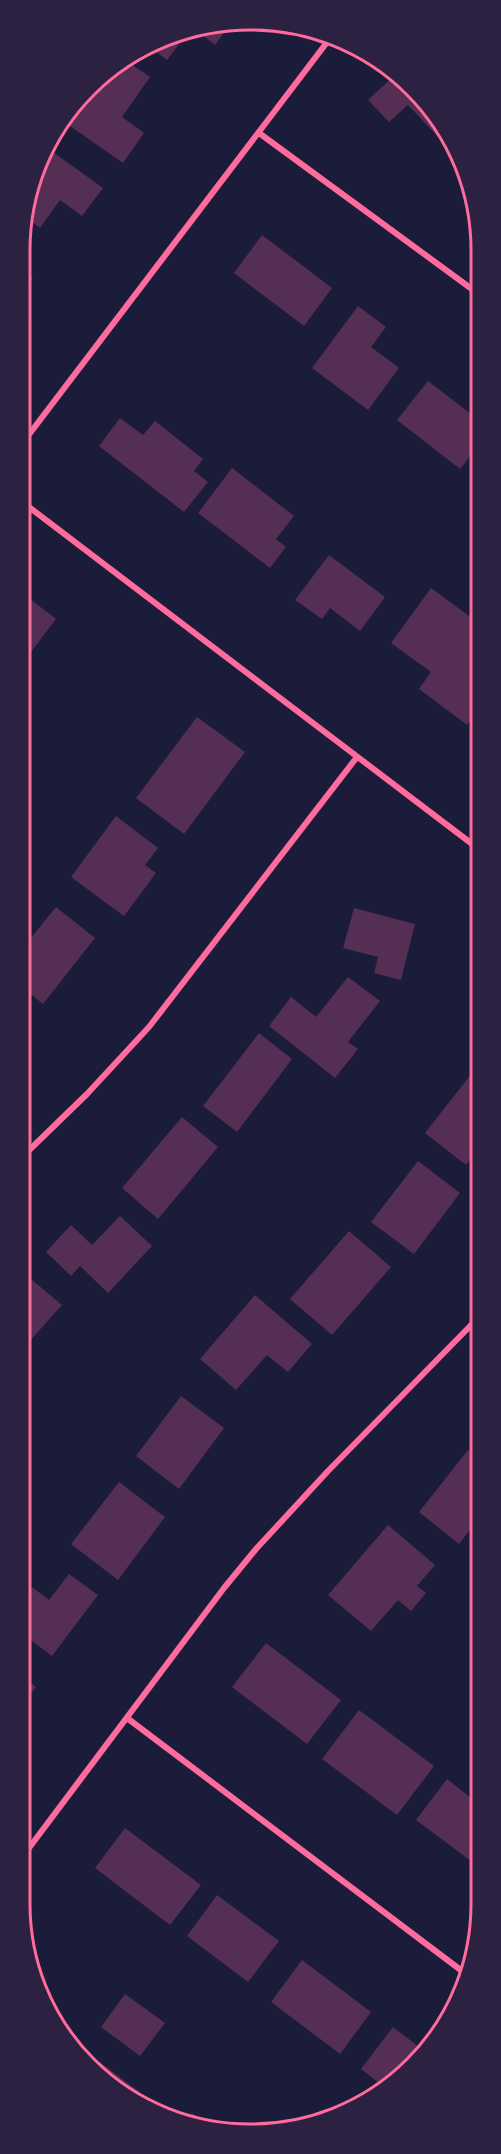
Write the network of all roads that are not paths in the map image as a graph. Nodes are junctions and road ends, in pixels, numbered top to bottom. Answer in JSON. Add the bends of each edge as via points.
{"nodes":[{"id":1,"x":326,"y":44,"type":"edge"},
{"id":2,"x":259,"y":133,"type":"junction"},
{"id":3,"x":471,"y":288,"type":"edge"},
{"id":4,"x":30,"y":433,"type":"edge"},
{"id":5,"x":30,"y":508,"type":"edge"},
{"id":6,"x":357,"y":757,"type":"junction"},
{"id":7,"x":471,"y":843,"type":"edge"},
{"id":8,"x":30,"y":1149,"type":"edge"},
{"id":9,"x":471,"y":1325,"type":"edge"},
{"id":10,"x":127,"y":1718,"type":"junction"},
{"id":11,"x":30,"y":1847,"type":"edge"},
{"id":12,"x":460,"y":1970,"type":"edge"}],
"edges":[{"from":1,"to":2,"type":"street"},
{"from":2,"to":3,"type":"street"},
{"from":2,"to":4,"type":"street"},
{"from":5,"to":6,"type":"street"},
{"from":6,"to":7,"type":"street"},
{"from":6,"to":8,"type":"street","via":[[149,1027]]},
{"from":9,"to":10,"type":"street","via":[[256,1549]]},
{"from":10,"to":11,"type":"street"},
{"from":10,"to":12,"type":"street"}]}
